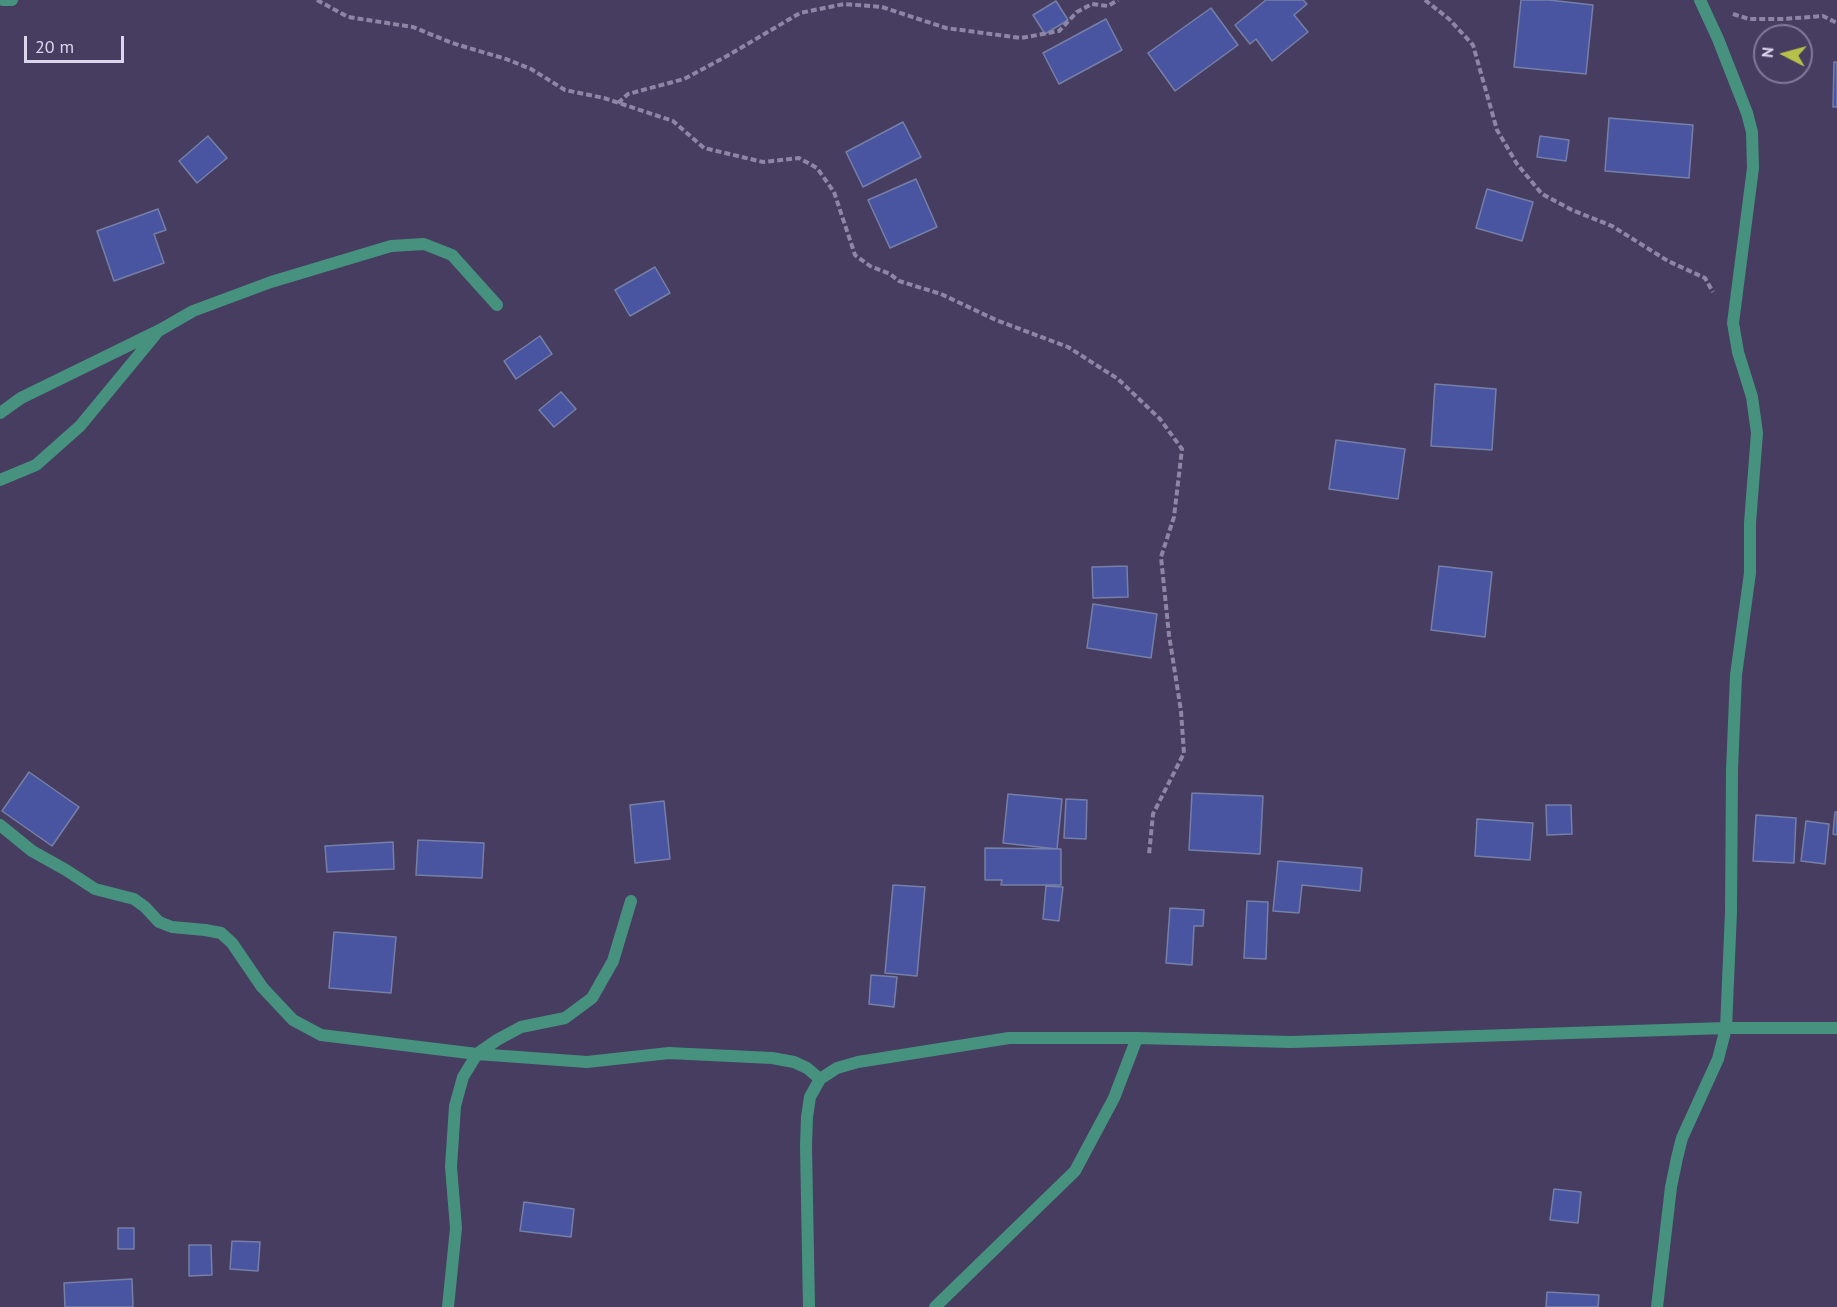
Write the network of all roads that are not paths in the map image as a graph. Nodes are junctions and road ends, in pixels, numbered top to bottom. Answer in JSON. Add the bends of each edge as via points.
{"nodes":[{"id":1,"x":3,"y":0,"type":"edge"},
{"id":2,"x":12,"y":0,"type":"edge"},
{"id":3,"x":1700,"y":2,"type":"edge"},
{"id":4,"x":497,"y":305,"type":"dead end"},
{"id":5,"x":160,"y":330,"type":"junction"},
{"id":6,"x":0,"y":413,"type":"edge"},
{"id":7,"x":0,"y":480,"type":"edge"},
{"id":8,"x":0,"y":825,"type":"edge"},
{"id":9,"x":631,"y":901,"type":"dead end"},
{"id":10,"x":1726,"y":1028,"type":"junction"},
{"id":11,"x":1837,"y":1028,"type":"edge"},
{"id":12,"x":1137,"y":1038,"type":"junction"},
{"id":13,"x":477,"y":1054,"type":"junction"},
{"id":14,"x":820,"y":1078,"type":"junction"},
{"id":15,"x":448,"y":1307,"type":"edge"},
{"id":16,"x":809,"y":1307,"type":"edge"},
{"id":17,"x":935,"y":1307,"type":"edge"},
{"id":18,"x":1657,"y":1307,"type":"edge"}],
"edges":[{"from":1,"to":2,"type":"street"},
{"from":3,"to":10,"type":"street","via":[[1747,113],[1753,140],[1753,168],[1733,323],[1757,433],[1750,573],[1736,675]]},
{"from":4,"to":5,"type":"street","via":[[452,255],[424,244],[391,246],[271,282],[193,311]]},
{"from":5,"to":6,"type":"street","via":[[21,398]]},
{"from":5,"to":7,"type":"street","via":[[80,426],[36,465]]},
{"from":8,"to":13,"type":"street","via":[[32,851],[95,889],[134,899],[159,922],[221,933],[292,1020],[321,1035]]},
{"from":9,"to":13,"type":"street","via":[[613,962],[592,998],[565,1018],[521,1027]]},
{"from":10,"to":11,"type":"street"},
{"from":10,"to":12,"type":"street","via":[[1292,1042]]},
{"from":10,"to":18,"type":"street","via":[[1718,1059],[1682,1138],[1677,1158]]},
{"from":12,"to":14,"type":"street","via":[[1009,1038],[858,1062]]},
{"from":12,"to":17,"type":"street","via":[[1114,1098],[1075,1171]]},
{"from":13,"to":14,"type":"street","via":[[587,1062],[669,1053],[772,1058],[794,1062]]},
{"from":13,"to":15,"type":"street","via":[[463,1077],[455,1106],[451,1167],[456,1228]]},
{"from":14,"to":16,"type":"street","via":[[810,1097],[807,1117]]}]}
